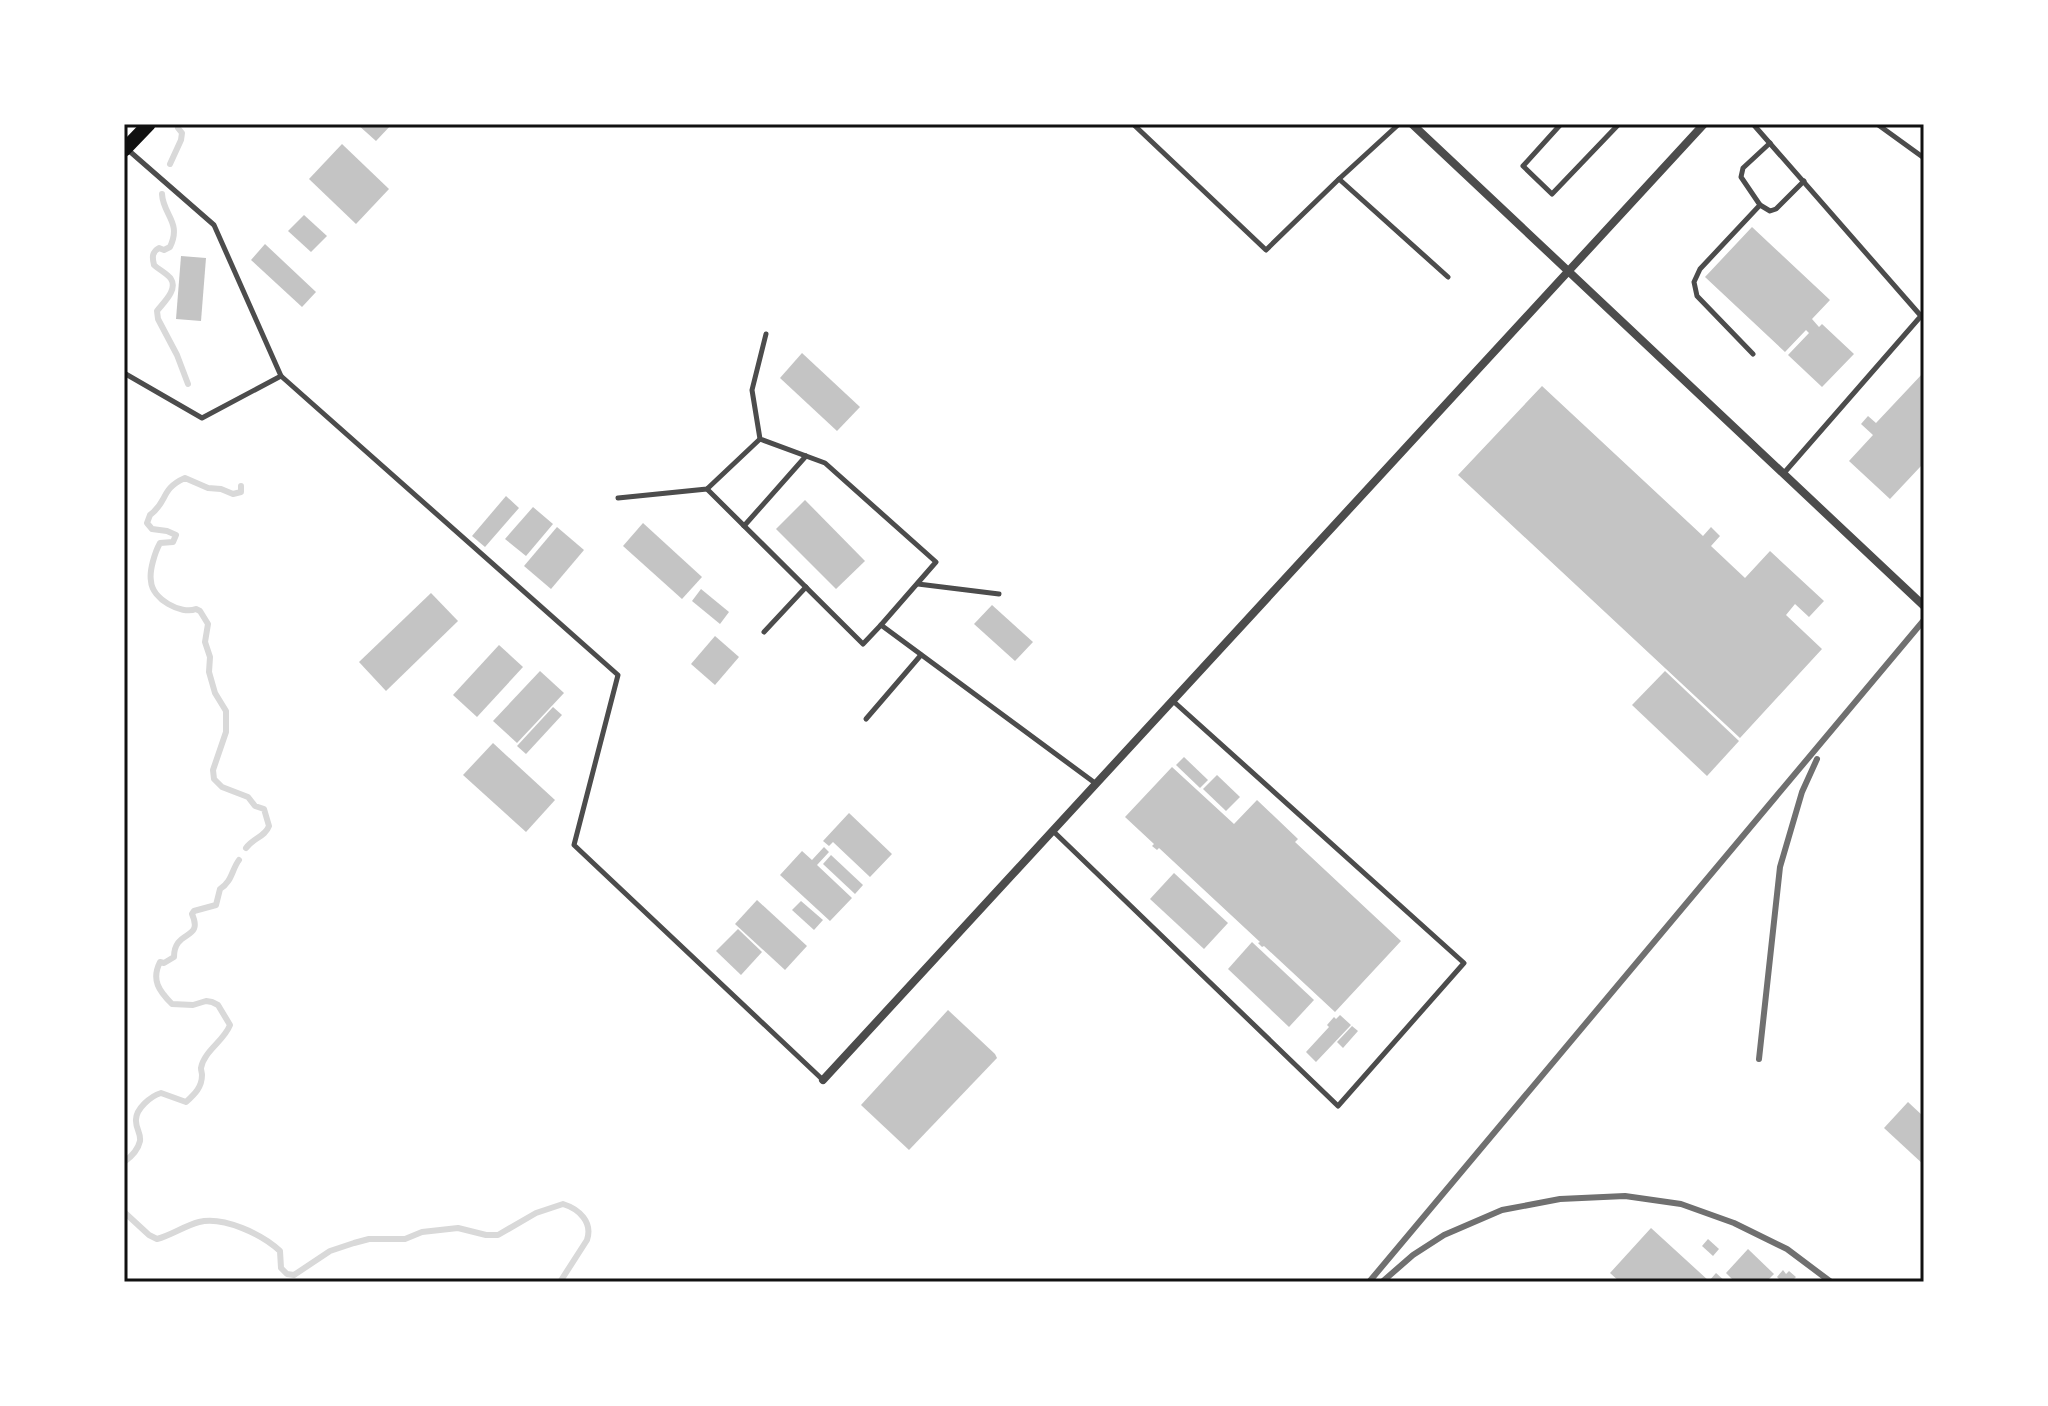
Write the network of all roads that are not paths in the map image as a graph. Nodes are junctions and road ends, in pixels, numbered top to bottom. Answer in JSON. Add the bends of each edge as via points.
{"nodes":[{"id":1,"x":149,"y":124,"type":"edge"},
{"id":2,"x":1133,"y":124,"type":"edge"},
{"id":3,"x":1399,"y":124,"type":"edge"},
{"id":4,"x":1412,"y":124,"type":"edge"},
{"id":5,"x":1561,"y":124,"type":"edge"},
{"id":6,"x":1619,"y":124,"type":"edge"},
{"id":7,"x":1704,"y":124,"type":"edge"},
{"id":8,"x":1753,"y":124,"type":"edge"},
{"id":9,"x":1877,"y":124,"type":"edge"},
{"id":10,"x":1770,"y":143,"type":"junction"},
{"id":11,"x":125,"y":149,"type":"edge"},
{"id":12,"x":1924,"y":158,"type":"edge"},
{"id":13,"x":1339,"y":179,"type":"junction"},
{"id":14,"x":1804,"y":181,"type":"junction"},
{"id":15,"x":1760,"y":205,"type":"junction"},
{"id":16,"x":1570,"y":270,"type":"junction"},
{"id":17,"x":1448,"y":277,"type":"dead end"},
{"id":18,"x":766,"y":334,"type":"dead end"},
{"id":19,"x":1753,"y":354,"type":"dead end"},
{"id":20,"x":124,"y":373,"type":"edge"},
{"id":21,"x":281,"y":376,"type":"junction"},
{"id":22,"x":760,"y":439,"type":"junction"},
{"id":23,"x":806,"y":456,"type":"junction"},
{"id":24,"x":1784,"y":473,"type":"junction"},
{"id":25,"x":707,"y":489,"type":"junction"},
{"id":26,"x":618,"y":498,"type":"dead end"},
{"id":27,"x":744,"y":526,"type":"junction"},
{"id":28,"x":917,"y":584,"type":"junction"},
{"id":29,"x":806,"y":587,"type":"junction"},
{"id":30,"x":999,"y":594,"type":"dead end"},
{"id":31,"x":1924,"y":606,"type":"edge"},
{"id":32,"x":881,"y":625,"type":"junction"},
{"id":33,"x":764,"y":632,"type":"dead end"},
{"id":34,"x":921,"y":655,"type":"junction"},
{"id":35,"x":1173,"y":701,"type":"junction"},
{"id":36,"x":866,"y":719,"type":"dead end"},
{"id":37,"x":1096,"y":784,"type":"junction"},
{"id":38,"x":1053,"y":831,"type":"junction"},
{"id":39,"x":823,"y":1080,"type":"joint"}],
"edges":[{"from":1,"to":11,"type":"main road"},
{"from":2,"to":13,"type":"lane","via":[[1266,250]]},
{"from":3,"to":13,"type":"lane"},
{"from":4,"to":16,"type":"street"},
{"from":5,"to":6,"type":"lane","via":[[1523,166],[1552,194]]},
{"from":7,"to":16,"type":"street"},
{"from":8,"to":10,"type":"lane"},
{"from":9,"to":12,"type":"lane"},
{"from":10,"to":14,"type":"lane"},
{"from":10,"to":15,"type":"lane","via":[[1743,168],[1741,177]]},
{"from":11,"to":21,"type":"lane","via":[[214,225]]},
{"from":13,"to":17,"type":"lane"},
{"from":14,"to":15,"type":"lane","via":[[1776,209]]},
{"from":14,"to":24,"type":"lane","via":[[1921,316]]},
{"from":15,"to":19,"type":"lane","via":[[1694,282],[1697,296]]},
{"from":16,"to":24,"type":"street"},
{"from":16,"to":35,"type":"street"},
{"from":18,"to":22,"type":"lane","via":[[752,390]]},
{"from":20,"to":21,"type":"lane","via":[[202,418]]},
{"from":21,"to":39,"type":"lane","via":[[618,675],[574,845]]},
{"from":22,"to":23,"type":"lane"},
{"from":22,"to":25,"type":"lane"},
{"from":23,"to":27,"type":"lane"},
{"from":23,"to":28,"type":"lane","via":[[825,463],[936,562]]},
{"from":24,"to":31,"type":"street"},
{"from":25,"to":26,"type":"lane"},
{"from":25,"to":27,"type":"lane"},
{"from":27,"to":29,"type":"lane"},
{"from":28,"to":30,"type":"lane"},
{"from":28,"to":32,"type":"lane"},
{"from":29,"to":32,"type":"lane","via":[[863,644]]},
{"from":29,"to":33,"type":"lane"},
{"from":32,"to":34,"type":"lane"},
{"from":34,"to":36,"type":"lane"},
{"from":34,"to":37,"type":"lane"},
{"from":35,"to":37,"type":"street"},
{"from":35,"to":38,"type":"lane","via":[[1464,963],[1338,1106]]},
{"from":37,"to":38,"type":"street"},
{"from":38,"to":39,"type":"street"}]}
